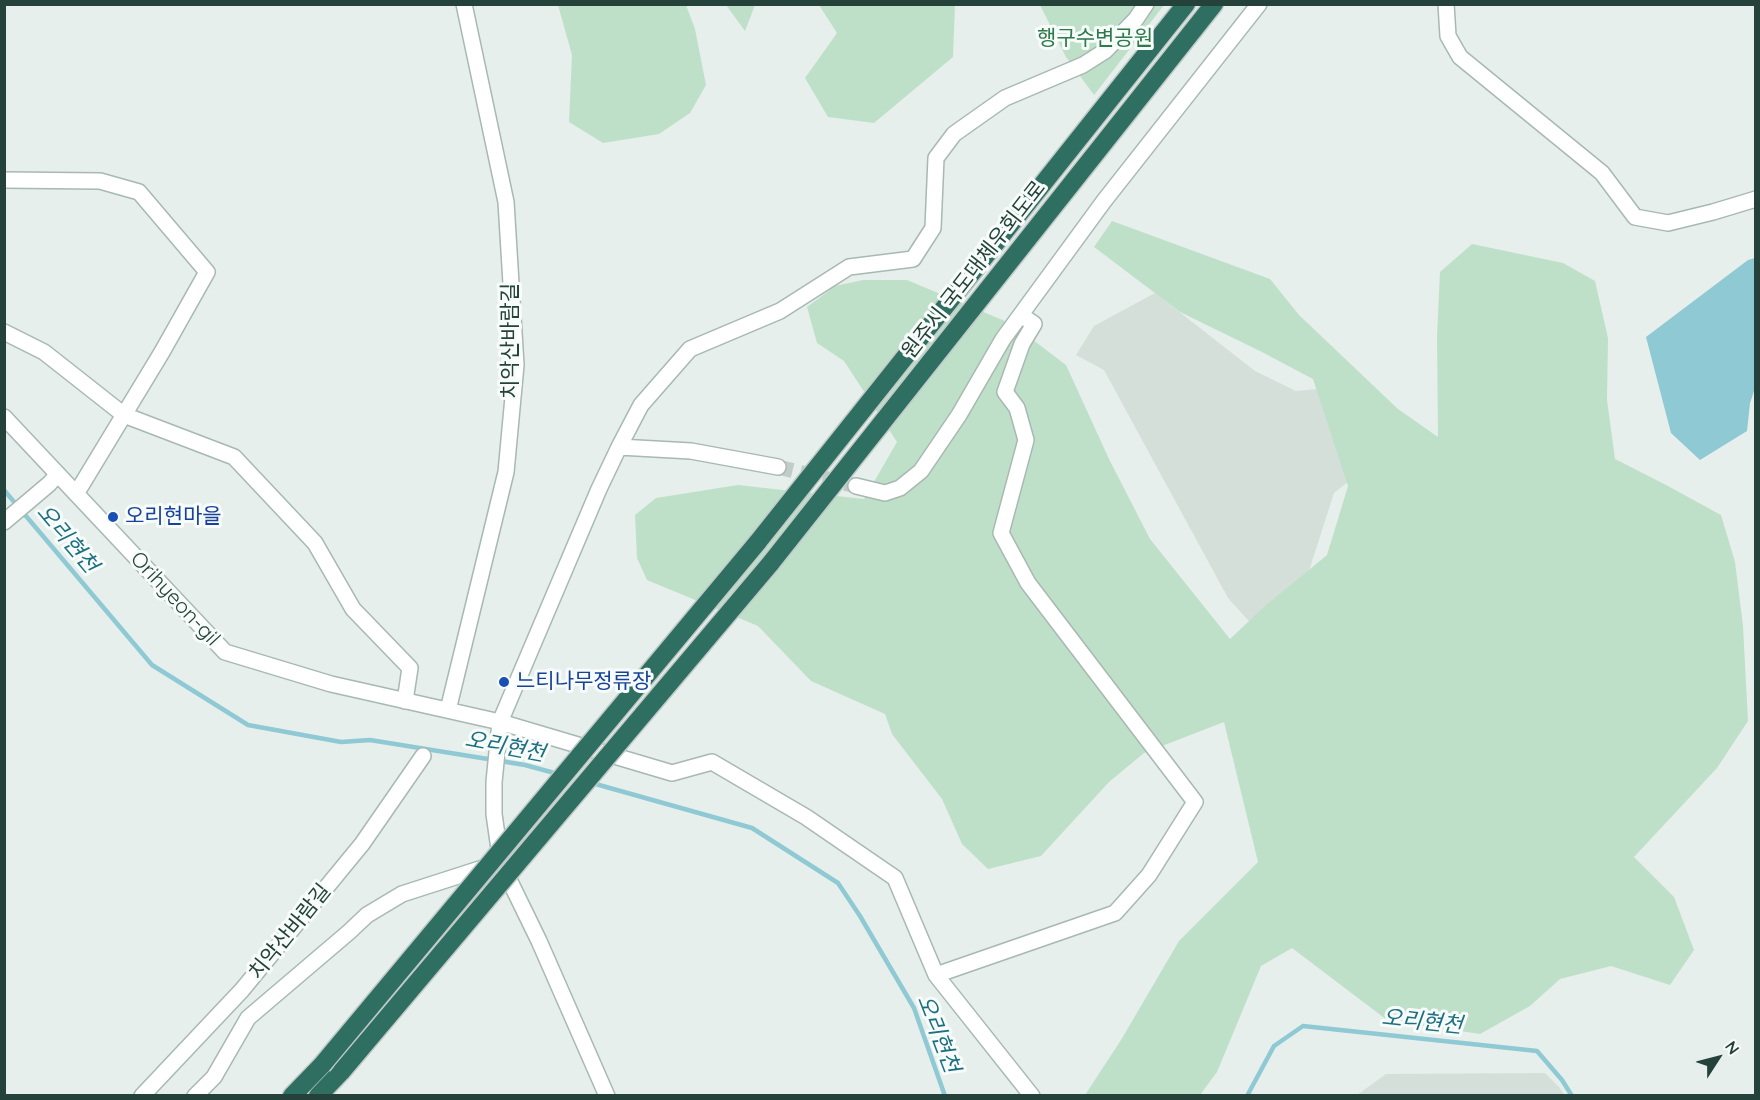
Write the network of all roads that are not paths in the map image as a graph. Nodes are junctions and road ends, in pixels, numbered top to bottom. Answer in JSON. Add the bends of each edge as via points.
{"nodes":[{"id":1,"x":464,"y":4,"type":"edge"},
{"id":2,"x":1146,"y":4,"type":"edge"},
{"id":3,"x":1186,"y":4,"type":"edge"},
{"id":4,"x":1214,"y":4,"type":"edge"},
{"id":5,"x":1259,"y":4,"type":"edge"},
{"id":6,"x":1446,"y":4,"type":"edge"},
{"id":7,"x":4,"y":180,"type":"edge"},
{"id":8,"x":1755,"y":200,"type":"edge"},
{"id":9,"x":1021,"y":315,"type":"junction"},
{"id":10,"x":4,"y":332,"type":"edge"},
{"id":11,"x":124,"y":415,"type":"junction"},
{"id":12,"x":4,"y":417,"type":"edge"},
{"id":13,"x":619,"y":447,"type":"junction"},
{"id":14,"x":778,"y":467,"type":"tunnel mouth"},
{"id":15,"x":53,"y":479,"type":"junction"},
{"id":16,"x":856,"y":486,"type":"tunnel mouth"},
{"id":17,"x":76,"y":494,"type":"junction"},
{"id":18,"x":7,"y":519,"type":"edge"},
{"id":19,"x":405,"y":701,"type":"junction"},
{"id":20,"x":448,"y":710,"type":"junction"},
{"id":21,"x":500,"y":722,"type":"junction"},
{"id":22,"x":423,"y":756,"type":"dead end"},
{"id":23,"x":501,"y":863,"type":"junction"},
{"id":24,"x":936,"y":975,"type":"junction"},
{"id":25,"x":142,"y":1095,"type":"edge"},
{"id":26,"x":195,"y":1095,"type":"edge"},
{"id":27,"x":292,"y":1095,"type":"edge"},
{"id":28,"x":318,"y":1095,"type":"edge"},
{"id":29,"x":607,"y":1095,"type":"edge"},
{"id":30,"x":1032,"y":1095,"type":"edge"}],
"edges":[{"from":1,"to":20,"type":"street","name":"치악산바람길","via":[[506,202],[516,365],[506,472]]},
{"from":2,"to":13,"type":"street","via":[[1137,19],[1105,51],[1083,65],[1005,98],[954,134],[936,158],[933,228],[913,259],[849,267],[780,311],[690,349],[641,405]]},
{"from":3,"to":27,"type":"highway","name":"원주시 국도대체우회도로","bridge":true,"via":[[757,543],[322,1065]]},
{"from":4,"to":28,"type":"highway","name":"원주시 국도대체우회도로","bridge":true,"via":[[770,564]]},
{"from":5,"to":9,"type":"street","via":[[1104,201]]},
{"from":6,"to":8,"type":"street","via":[[1448,36],[1460,57],[1602,173],[1635,217],[1668,223]]},
{"from":7,"to":11,"type":"street","via":[[100,181],[139,192],[207,272]]},
{"from":9,"to":16,"type":"street","via":[[921,471],[900,488],[885,493]]},
{"from":9,"to":24,"type":"street","via":[[1034,324],[1005,392],[1017,408],[1026,440],[1001,533],[1028,583],[1196,802],[1149,875],[1115,914]]},
{"from":10,"to":11,"type":"street","via":[[44,352]]},
{"from":11,"to":17,"type":"street"},
{"from":11,"to":19,"type":"street","via":[[234,457],[315,543],[353,609],[410,668]]},
{"from":12,"to":15,"type":"street","name":"Orihyeon-gil"},
{"from":13,"to":14,"type":"street","via":[[691,451]]},
{"from":13,"to":21,"type":"street"},
{"from":15,"to":17,"type":"street","name":"Orihyeon-gil"},
{"from":15,"to":18,"type":"street"},
{"from":17,"to":19,"type":"street","name":"Orihyeon-gil","via":[[225,652],[331,684]]},
{"from":19,"to":20,"type":"street","name":"Orihyeon-gil"},
{"from":20,"to":21,"type":"street","name":"Orihyeon-gil"},
{"from":21,"to":23,"type":"street","via":[[494,782]]},
{"from":21,"to":24,"type":"street","name":"Orihyeon-gil","via":[[672,773],[712,762],[722,767],[806,817],[894,878]]},
{"from":22,"to":25,"type":"street","name":"치악산바람길","via":[[362,844],[242,990]]},
{"from":23,"to":26,"type":"street","via":[[402,894],[367,915],[248,1018],[214,1077]]},
{"from":23,"to":29,"type":"street"},
{"from":24,"to":30,"type":"street","name":"Orihyeon-gil"}]}
